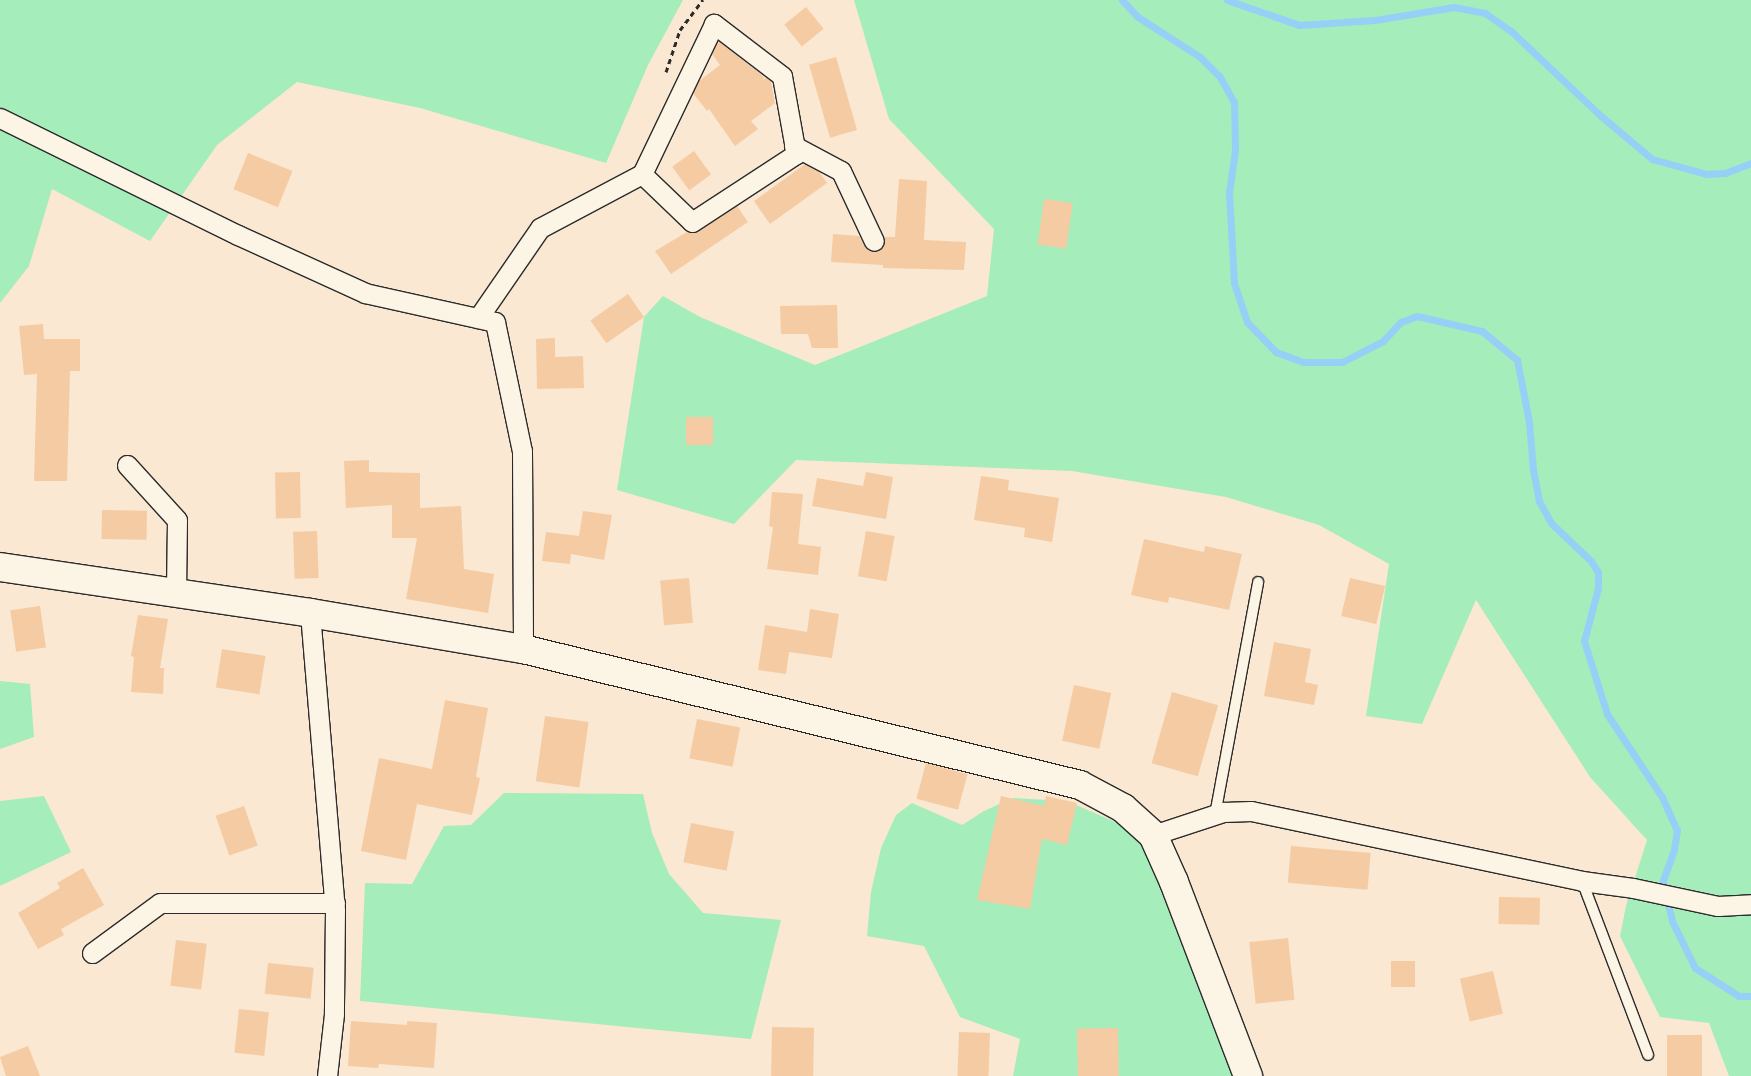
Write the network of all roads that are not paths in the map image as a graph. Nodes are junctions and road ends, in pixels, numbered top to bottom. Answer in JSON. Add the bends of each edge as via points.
{"nodes":[{"id":1,"x":0,"y":118,"type":"edge"},
{"id":2,"x":794,"y":146,"type":"junction"},
{"id":3,"x":642,"y":174,"type":"junction"},
{"id":4,"x":874,"y":241,"type":"dead end"},
{"id":5,"x":478,"y":318,"type":"junction"},
{"id":6,"x":127,"y":465,"type":"dead end"},
{"id":7,"x":0,"y":568,"type":"edge"},
{"id":8,"x":1258,"y":582,"type":"dead end"},
{"id":9,"x":176,"y":594,"type":"junction"},
{"id":10,"x":310,"y":613,"type":"junction"},
{"id":11,"x":523,"y":649,"type":"junction"},
{"id":12,"x":1215,"y":815,"type":"junction"},
{"id":13,"x":1153,"y":835,"type":"junction"},
{"id":14,"x":1582,"y":880,"type":"junction"},
{"id":15,"x":334,"y":903,"type":"junction"},
{"id":16,"x":1751,"y":904,"type":"edge"},
{"id":17,"x":92,"y":954,"type":"dead end"},
{"id":18,"x":1648,"y":1055,"type":"dead end"},
{"id":19,"x":327,"y":1076,"type":"edge"},
{"id":20,"x":1248,"y":1076,"type":"edge"}],
"edges":[{"from":1,"to":5,"type":"street","via":[[238,235],[365,293]]},
{"from":2,"to":3,"type":"street","via":[[796,154],[692,222]]},
{"from":2,"to":3,"type":"street","via":[[782,76],[714,24]]},
{"from":2,"to":4,"type":"street","via":[[841,171]]},
{"from":3,"to":5,"type":"street","via":[[540,228]]},
{"from":5,"to":11,"type":"street","via":[[495,322],[522,450]]},
{"from":6,"to":9,"type":"street","via":[[178,520]]},
{"from":7,"to":9,"type":"street"},
{"from":8,"to":12,"type":"lane"},
{"from":9,"to":10,"type":"street"},
{"from":10,"to":11,"type":"street"},
{"from":10,"to":15,"type":"street"},
{"from":11,"to":13,"type":"street","via":[[1080,785],[1123,808]]},
{"from":12,"to":13,"type":"street"},
{"from":12,"to":14,"type":"street","via":[[1251,811]]},
{"from":13,"to":20,"type":"street"},
{"from":14,"to":16,"type":"street","via":[[1718,906]]},
{"from":14,"to":18,"type":"lane"},
{"from":15,"to":17,"type":"street","via":[[160,903]]},
{"from":15,"to":19,"type":"street","via":[[334,1014]]}]}
